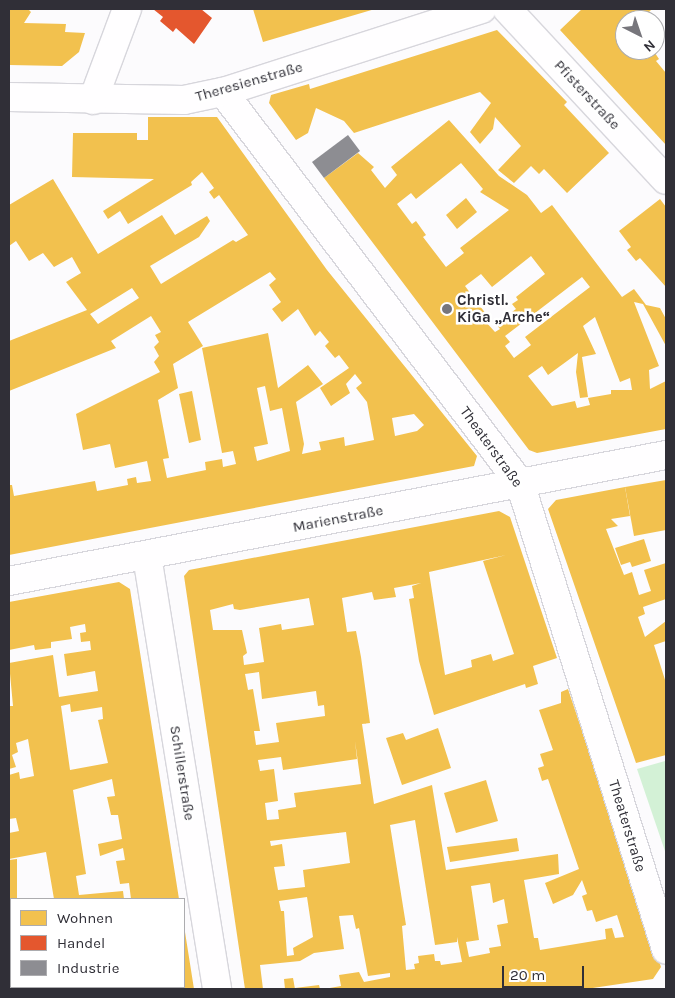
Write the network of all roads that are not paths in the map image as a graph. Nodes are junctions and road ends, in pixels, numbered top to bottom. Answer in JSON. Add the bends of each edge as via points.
{"nodes":[{"id":1,"x":127,"y":9,"type":"edge"},
{"id":2,"x":482,"y":9,"type":"edge"},
{"id":3,"x":507,"y":9,"type":"edge"},
{"id":4,"x":223,"y":92,"type":"junction"},
{"id":5,"x":9,"y":97,"type":"edge"},
{"id":6,"x":94,"y":100,"type":"junction"},
{"id":7,"x":666,"y":180,"type":"edge"},
{"id":8,"x":666,"y":455,"type":"edge"},
{"id":9,"x":520,"y":483,"type":"junction"},
{"id":10,"x":147,"y":556,"type":"junction"},
{"id":11,"x":9,"y":581,"type":"edge"},
{"id":12,"x":666,"y":950,"type":"edge"},
{"id":13,"x":217,"y":989,"type":"edge"}],
"edges":[{"from":1,"to":6,"type":"street"},
{"from":2,"to":4,"type":"street","name":"Theresienstraße"},
{"from":3,"to":7,"type":"street","name":"Pfisterstraße"},
{"from":4,"to":6,"type":"street","name":"Theresienstraße","via":[[184,100]]},
{"from":4,"to":9,"type":"street","name":"Theaterstraße"},
{"from":5,"to":6,"type":"street","name":"Theresienstraße"},
{"from":8,"to":9,"type":"street","name":"Marienstraße"},
{"from":9,"to":10,"type":"street","name":"Marienstraße"},
{"from":9,"to":12,"type":"street","name":"Theaterstraße"},
{"from":10,"to":11,"type":"street","name":"Marienstraße"},
{"from":10,"to":13,"type":"street","name":"Schillerstraße"}]}
